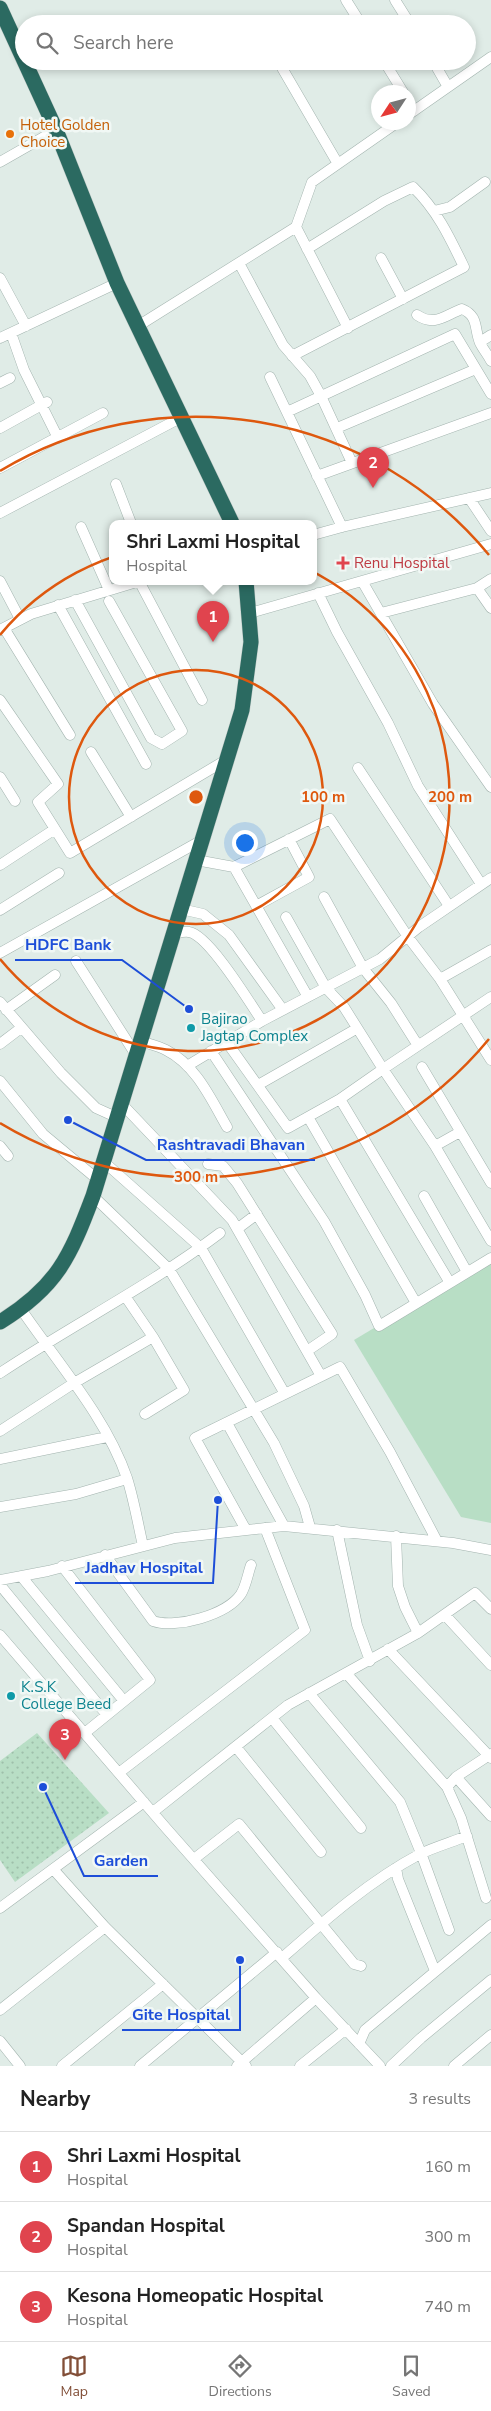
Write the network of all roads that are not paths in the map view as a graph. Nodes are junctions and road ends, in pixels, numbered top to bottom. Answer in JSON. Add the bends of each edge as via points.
{"nodes":[{"id":1,"x":346,"y":0,"type":"edge"},
{"id":2,"x":395,"y":0,"type":"edge"},
{"id":3,"x":0,"y":8,"type":"edge"},
{"id":4,"x":355,"y":15,"type":"edge"},
{"id":5,"x":404,"y":15,"type":"edge"},
{"id":6,"x":15,"y":41,"type":"edge"},
{"id":7,"x":491,"y":57,"type":"edge"},
{"id":8,"x":476,"y":67,"type":"edge"},
{"id":9,"x":28,"y":70,"type":"edge"},
{"id":10,"x":283,"y":70,"type":"edge"},
{"id":11,"x":390,"y":70,"type":"edge"},
{"id":12,"x":438,"y":70,"type":"edge"},
{"id":13,"x":472,"y":70,"type":"edge"},
{"id":14,"x":399,"y":85,"type":"edge"},
{"id":15,"x":448,"y":87,"type":"junction"},
{"id":16,"x":416,"y":109,"type":"edge"},
{"id":17,"x":56,"y":130,"type":"junction"},
{"id":18,"x":387,"y":130,"type":"edge"},
{"id":19,"x":0,"y":162,"type":"edge"},
{"id":20,"x":338,"y":164,"type":"junction"},
{"id":21,"x":485,"y":182,"type":"dead end"},
{"id":22,"x":434,"y":211,"type":"junction"},
{"id":23,"x":296,"y":228,"type":"junction"},
{"id":24,"x":307,"y":249,"type":"junction"},
{"id":25,"x":381,"y":258,"type":"dead end"},
{"id":26,"x":239,"y":263,"type":"junction"},
{"id":27,"x":0,"y":278,"type":"edge"},
{"id":28,"x":117,"y":283,"type":"junction"},
{"id":29,"x":403,"y":299,"type":"junction"},
{"id":30,"x":417,"y":315,"type":"dead end"},
{"id":31,"x":26,"y":326,"type":"junction"},
{"id":32,"x":138,"y":326,"type":"junction"},
{"id":33,"x":348,"y":328,"type":"junction"},
{"id":34,"x":12,"y":332,"type":"junction"},
{"id":35,"x":491,"y":335,"type":"edge"},
{"id":36,"x":0,"y":338,"type":"edge"},
{"id":37,"x":480,"y":342,"type":"junction"},
{"id":38,"x":292,"y":356,"type":"junction"},
{"id":39,"x":491,"y":361,"type":"edge"},
{"id":40,"x":476,"y":369,"type":"junction"},
{"id":41,"x":270,"y":377,"type":"dead end"},
{"id":42,"x":10,"y":378,"type":"dead end"},
{"id":43,"x":0,"y":383,"type":"edge"},
{"id":44,"x":491,"y":394,"type":"edge"},
{"id":45,"x":321,"y":396,"type":"junction"},
{"id":46,"x":46,"y":403,"type":"junction"},
{"id":47,"x":286,"y":412,"type":"junction"},
{"id":48,"x":491,"y":413,"type":"edge"},
{"id":49,"x":103,"y":414,"type":"dead end"},
{"id":50,"x":182,"y":417,"type":"junction"},
{"id":51,"x":0,"y":428,"type":"edge"},
{"id":52,"x":337,"y":428,"type":"junction"},
{"id":53,"x":58,"y":438,"type":"junction"},
{"id":54,"x":352,"y":463,"type":"junction"},
{"id":55,"x":0,"y":468,"type":"edge"},
{"id":56,"x":317,"y":476,"type":"junction"},
{"id":57,"x":116,"y":484,"type":"dead end"},
{"id":58,"x":491,"y":493,"type":"edge"},
{"id":59,"x":469,"y":498,"type":"junction"},
{"id":60,"x":0,"y":513,"type":"edge"},
{"id":61,"x":130,"y":520,"type":"edge"},
{"id":62,"x":231,"y":520,"type":"edge"},
{"id":63,"x":80,"y":527,"type":"dead end"},
{"id":64,"x":342,"y":527,"type":"junction"},
{"id":65,"x":491,"y":531,"type":"edge"},
{"id":66,"x":317,"y":534,"type":"edge"},
{"id":67,"x":491,"y":544,"type":"edge"},
{"id":68,"x":491,"y":578,"type":"edge"},
{"id":69,"x":0,"y":580,"type":"edge"},
{"id":70,"x":362,"y":581,"type":"junction"},
{"id":71,"x":132,"y":585,"type":"edge"},
{"id":72,"x":142,"y":585,"type":"edge"},
{"id":73,"x":246,"y":585,"type":"edge"},
{"id":74,"x":477,"y":588,"type":"junction"},
{"id":75,"x":318,"y":593,"type":"junction"},
{"id":76,"x":109,"y":596,"type":"junction"},
{"id":77,"x":75,"y":600,"type":"junction"},
{"id":78,"x":58,"y":605,"type":"junction"},
{"id":79,"x":491,"y":608,"type":"edge"},
{"id":80,"x":250,"y":613,"type":"junction"},
{"id":81,"x":381,"y":613,"type":"junction"},
{"id":82,"x":20,"y":619,"type":"junction"},
{"id":83,"x":2,"y":629,"type":"edge"},
{"id":84,"x":0,"y":700,"type":"edge"},
{"id":85,"x":202,"y":700,"type":"dead end"},
{"id":86,"x":70,"y":735,"type":"dead end"},
{"id":87,"x":91,"y":752,"type":"dead end"},
{"id":88,"x":226,"y":760,"type":"junction"},
{"id":89,"x":146,"y":764,"type":"dead end"},
{"id":90,"x":358,"y":768,"type":"dead end"},
{"id":91,"x":0,"y":777,"type":"edge"},
{"id":92,"x":491,"y":787,"type":"edge"},
{"id":93,"x":15,"y":801,"type":"dead end"},
{"id":94,"x":131,"y":817,"type":"junction"},
{"id":95,"x":55,"y":829,"type":"junction"},
{"id":96,"x":289,"y":839,"type":"junction"},
{"id":97,"x":202,"y":840,"type":"junction"},
{"id":98,"x":196,"y":860,"type":"junction"},
{"id":99,"x":0,"y":865,"type":"edge"},
{"id":100,"x":234,"y":867,"type":"junction"},
{"id":101,"x":59,"y":873,"type":"dead end"},
{"id":102,"x":491,"y":878,"type":"edge"},
{"id":103,"x":481,"y":884,"type":"junction"},
{"id":104,"x":324,"y":897,"type":"dead end"},
{"id":105,"x":256,"y":906,"type":"junction"},
{"id":106,"x":449,"y":906,"type":"junction"},
{"id":107,"x":181,"y":909,"type":"junction"},
{"id":108,"x":0,"y":910,"type":"edge"},
{"id":109,"x":286,"y":917,"type":"dead end"},
{"id":110,"x":173,"y":934,"type":"junction"},
{"id":111,"x":408,"y":937,"type":"junction"},
{"id":112,"x":491,"y":950,"type":"edge"},
{"id":113,"x":0,"y":953,"type":"edge"},
{"id":114,"x":76,"y":961,"type":"dead end"},
{"id":115,"x":363,"y":968,"type":"junction"},
{"id":116,"x":55,"y":975,"type":"dead end"},
{"id":117,"x":440,"y":979,"type":"junction"},
{"id":118,"x":326,"y":988,"type":"junction"},
{"id":119,"x":308,"y":997,"type":"junction"},
{"id":120,"x":491,"y":997,"type":"edge"},
{"id":121,"x":3,"y":1006,"type":"edge"},
{"id":122,"x":283,"y":1010,"type":"junction"},
{"id":123,"x":462,"y":1015,"type":"junction"},
{"id":124,"x":262,"y":1021,"type":"junction"},
{"id":125,"x":21,"y":1028,"type":"junction"},
{"id":126,"x":356,"y":1029,"type":"junction"},
{"id":127,"x":226,"y":1041,"type":"junction"},
{"id":128,"x":0,"y":1044,"type":"edge"},
{"id":129,"x":417,"y":1044,"type":"junction"},
{"id":130,"x":487,"y":1046,"type":"edge"},
{"id":131,"x":138,"y":1048,"type":"junction"},
{"id":132,"x":211,"y":1051,"type":"junction"},
{"id":133,"x":491,"y":1060,"type":"edge"},
{"id":134,"x":187,"y":1066,"type":"junction"},
{"id":135,"x":422,"y":1067,"type":"dead end"},
{"id":136,"x":383,"y":1069,"type":"junction"},
{"id":137,"x":0,"y":1081,"type":"edge"},
{"id":138,"x":258,"y":1085,"type":"junction"},
{"id":139,"x":340,"y":1099,"type":"junction"},
{"id":140,"x":118,"y":1110,"type":"junction"},
{"id":141,"x":308,"y":1116,"type":"junction"},
{"id":142,"x":227,"y":1127,"type":"dead end"},
{"id":143,"x":460,"y":1132,"type":"junction"},
{"id":144,"x":0,"y":1146,"type":"edge"},
{"id":145,"x":435,"y":1146,"type":"junction"},
{"id":146,"x":8,"y":1156,"type":"dead end"},
{"id":147,"x":103,"y":1161,"type":"junction"},
{"id":148,"x":208,"y":1164,"type":"dead end"},
{"id":149,"x":97,"y":1179,"type":"junction"},
{"id":150,"x":491,"y":1184,"type":"edge"},
{"id":151,"x":93,"y":1196,"type":"junction"},
{"id":152,"x":424,"y":1196,"type":"dead end"},
{"id":153,"x":257,"y":1214,"type":"junction"},
{"id":154,"x":237,"y":1228,"type":"junction"},
{"id":155,"x":220,"y":1233,"type":"dead end"},
{"id":156,"x":491,"y":1242,"type":"edge"},
{"id":157,"x":201,"y":1248,"type":"junction"},
{"id":158,"x":491,"y":1258,"type":"edge"},
{"id":159,"x":168,"y":1269,"type":"junction"},
{"id":160,"x":468,"y":1272,"type":"junction"},
{"id":161,"x":450,"y":1283,"type":"junction"},
{"id":162,"x":125,"y":1296,"type":"junction"},
{"id":163,"x":416,"y":1303,"type":"junction"},
{"id":164,"x":21,"y":1309,"type":"junction"},
{"id":165,"x":0,"y":1322,"type":"edge"},
{"id":166,"x":153,"y":1337,"type":"junction"},
{"id":167,"x":44,"y":1344,"type":"junction"},
{"id":168,"x":307,"y":1352,"type":"junction"},
{"id":169,"x":0,"y":1373,"type":"edge"},
{"id":170,"x":321,"y":1376,"type":"junction"},
{"id":171,"x":74,"y":1383,"type":"junction"},
{"id":172,"x":285,"y":1394,"type":"junction"},
{"id":173,"x":255,"y":1409,"type":"junction"},
{"id":174,"x":145,"y":1414,"type":"dead end"},
{"id":175,"x":227,"y":1423,"type":"junction"},
{"id":176,"x":0,"y":1431,"type":"edge"},
{"id":177,"x":108,"y":1437,"type":"junction"},
{"id":178,"x":0,"y":1459,"type":"edge"},
{"id":179,"x":127,"y":1479,"type":"junction"},
{"id":180,"x":0,"y":1507,"type":"edge"},
{"id":181,"x":284,"y":1526,"type":"junction"},
{"id":182,"x":310,"y":1527,"type":"junction"},
{"id":183,"x":266,"y":1528,"type":"junction"},
{"id":184,"x":246,"y":1530,"type":"junction"},
{"id":185,"x":337,"y":1530,"type":"junction"},
{"id":186,"x":396,"y":1536,"type":"junction"},
{"id":187,"x":437,"y":1541,"type":"junction"},
{"id":188,"x":143,"y":1546,"type":"junction"},
{"id":189,"x":491,"y":1550,"type":"edge"},
{"id":190,"x":105,"y":1555,"type":"junction"},
{"id":191,"x":251,"y":1564,"type":"dead end"},
{"id":192,"x":62,"y":1566,"type":"junction"},
{"id":193,"x":21,"y":1576,"type":"junction"},
{"id":194,"x":0,"y":1580,"type":"edge"},
{"id":195,"x":0,"y":1585,"type":"edge"},
{"id":196,"x":491,"y":1609,"type":"edge"},
{"id":197,"x":445,"y":1615,"type":"junction"},
{"id":198,"x":418,"y":1632,"type":"junction"},
{"id":199,"x":0,"y":1635,"type":"edge"},
{"id":200,"x":388,"y":1649,"type":"junction"},
{"id":201,"x":370,"y":1661,"type":"junction"},
{"id":202,"x":491,"y":1665,"type":"edge"},
{"id":203,"x":346,"y":1673,"type":"junction"},
{"id":204,"x":309,"y":1693,"type":"junction"},
{"id":205,"x":124,"y":1701,"type":"junction"},
{"id":206,"x":107,"y":1714,"type":"junction"},
{"id":207,"x":272,"y":1718,"type":"junction"},
{"id":208,"x":86,"y":1732,"type":"junction"},
{"id":209,"x":236,"y":1747,"type":"junction"},
{"id":210,"x":490,"y":1756,"type":"edge"},
{"id":211,"x":120,"y":1772,"type":"junction"},
{"id":212,"x":456,"y":1777,"type":"junction"},
{"id":213,"x":447,"y":1787,"type":"junction"},
{"id":214,"x":144,"y":1802,"type":"junction"},
{"id":215,"x":153,"y":1812,"type":"junction"},
{"id":216,"x":491,"y":1816,"type":"edge"},
{"id":217,"x":361,"y":1828,"type":"dead end"},
{"id":218,"x":467,"y":1836,"type":"junction"},
{"id":219,"x":321,"y":1852,"type":"dead end"},
{"id":220,"x":422,"y":1854,"type":"junction"},
{"id":221,"x":194,"y":1859,"type":"junction"},
{"id":222,"x":396,"y":1868,"type":"junction"},
{"id":223,"x":53,"y":1869,"type":"junction"},
{"id":224,"x":486,"y":1898,"type":"dead end"},
{"id":225,"x":0,"y":1908,"type":"edge"},
{"id":226,"x":321,"y":1924,"type":"junction"},
{"id":227,"x":491,"y":1925,"type":"edge"},
{"id":228,"x":105,"y":1927,"type":"junction"},
{"id":229,"x":449,"y":1930,"type":"dead end"},
{"id":230,"x":280,"y":1955,"type":"junction"},
{"id":231,"x":361,"y":1966,"type":"dead end"},
{"id":232,"x":435,"y":1971,"type":"junction"},
{"id":233,"x":491,"y":1980,"type":"edge"},
{"id":234,"x":162,"y":1984,"type":"junction"},
{"id":235,"x":316,"y":1998,"type":"junction"},
{"id":236,"x":0,"y":2010,"type":"edge"},
{"id":237,"x":198,"y":2018,"type":"junction"},
{"id":238,"x":346,"y":2029,"type":"junction"},
{"id":239,"x":491,"y":2035,"type":"edge"},
{"id":240,"x":0,"y":2041,"type":"edge"},
{"id":241,"x":359,"y":2044,"type":"junction"},
{"id":242,"x":146,"y":2064,"type":"edge"},
{"id":243,"x":242,"y":2064,"type":"edge"},
{"id":244,"x":20,"y":2066,"type":"edge"},
{"id":245,"x":62,"y":2066,"type":"edge"},
{"id":246,"x":300,"y":2066,"type":"edge"},
{"id":247,"x":380,"y":2066,"type":"edge"},
{"id":248,"x":391,"y":2066,"type":"edge"},
{"id":249,"x":454,"y":2066,"type":"edge"}],
"edges":[{"from":1,"to":4,"type":"street"},
{"from":2,"to":5,"type":"street"},
{"from":3,"to":6,"type":"highway"},
{"from":7,"to":8,"type":"street"},
{"from":9,"to":17,"type":"highway"},
{"from":10,"to":20,"type":"street"},
{"from":11,"to":14,"type":"street"},
{"from":12,"to":15,"type":"street"},
{"from":13,"to":15,"type":"street"},
{"from":15,"to":16,"type":"street"},
{"from":17,"to":19,"type":"street"},
{"from":17,"to":28,"type":"highway"},
{"from":18,"to":20,"type":"street"},
{"from":20,"to":23,"type":"street","via":[[312,182]]},
{"from":21,"to":22,"type":"street","via":[[450,207]]},
{"from":22,"to":24,"type":"street","via":[[413,187],[384,201]]},
{"from":22,"to":29,"type":"street","via":[[464,267]]},
{"from":23,"to":24,"type":"street"},
{"from":23,"to":26,"type":"street"},
{"from":24,"to":33,"type":"street"},
{"from":25,"to":29,"type":"street"},
{"from":26,"to":32,"type":"street"},
{"from":26,"to":38,"type":"street"},
{"from":27,"to":31,"type":"street"},
{"from":28,"to":31,"type":"street"},
{"from":28,"to":32,"type":"highway"},
{"from":29,"to":33,"type":"street"},
{"from":30,"to":37,"type":"street","via":[[426,321],[438,321],[462,309],[470,312],[476,322]]},
{"from":31,"to":34,"type":"street"},
{"from":32,"to":50,"type":"highway"},
{"from":33,"to":38,"type":"street"},
{"from":34,"to":36,"type":"street"},
{"from":34,"to":46,"type":"street","via":[[24,370]]},
{"from":35,"to":37,"type":"street"},
{"from":37,"to":39,"type":"street"},
{"from":38,"to":45,"type":"street","via":[[310,376]]},
{"from":40,"to":44,"type":"street"},
{"from":40,"to":45,"type":"street","via":[[455,334]]},
{"from":40,"to":52,"type":"street"},
{"from":41,"to":47,"type":"street"},
{"from":42,"to":43,"type":"street"},
{"from":45,"to":47,"type":"street"},
{"from":45,"to":52,"type":"street"},
{"from":46,"to":51,"type":"street"},
{"from":46,"to":53,"type":"street"},
{"from":47,"to":56,"type":"street"},
{"from":48,"to":54,"type":"street"},
{"from":49,"to":53,"type":"street"},
{"from":50,"to":60,"type":"street"},
{"from":50,"to":62,"type":"highway"},
{"from":52,"to":54,"type":"street"},
{"from":53,"to":55,"type":"street"},
{"from":54,"to":56,"type":"street"},
{"from":56,"to":64,"type":"street"},
{"from":57,"to":61,"type":"street"},
{"from":58,"to":59,"type":"street"},
{"from":59,"to":64,"type":"street"},
{"from":59,"to":65,"type":"street"},
{"from":63,"to":76,"type":"street"},
{"from":64,"to":66,"type":"street"},
{"from":67,"to":70,"type":"street"},
{"from":68,"to":74,"type":"street"},
{"from":69,"to":82,"type":"street"},
{"from":70,"to":75,"type":"street"},
{"from":70,"to":81,"type":"street"},
{"from":71,"to":76,"type":"street"},
{"from":72,"to":85,"type":"street"},
{"from":73,"to":80,"type":"highway"},
{"from":74,"to":79,"type":"street"},
{"from":74,"to":81,"type":"street"},
{"from":75,"to":80,"type":"street"},
{"from":75,"to":103,"type":"street","via":[[418,786]]},
{"from":76,"to":77,"type":"street"},
{"from":76,"to":77,"type":"street","via":[[182,731],[162,744],[151,738]]},
{"from":77,"to":78,"type":"street"},
{"from":78,"to":82,"type":"street"},
{"from":78,"to":89,"type":"street"},
{"from":80,"to":88,"type":"highway","via":[[251,642],[242,710]]},
{"from":81,"to":92,"type":"street","via":[[433,704]]},
{"from":82,"to":83,"type":"street"},
{"from":83,"to":86,"type":"street"},
{"from":84,"to":95,"type":"street","via":[[58,784],[38,802]]},
{"from":87,"to":94,"type":"street"},
{"from":88,"to":94,"type":"street"},
{"from":88,"to":97,"type":"highway"},
{"from":90,"to":106,"type":"street"},
{"from":91,"to":93,"type":"street"},
{"from":94,"to":95,"type":"street","via":[[70,853]]},
{"from":95,"to":99,"type":"street"},
{"from":96,"to":100,"type":"street"},
{"from":96,"to":105,"type":"street","via":[[309,877]]},
{"from":96,"to":111,"type":"street","via":[[330,819]]},
{"from":97,"to":98,"type":"highway"},
{"from":97,"to":113,"type":"street"},
{"from":98,"to":100,"type":"street"},
{"from":98,"to":107,"type":"highway"},
{"from":100,"to":105,"type":"street"},
{"from":101,"to":108,"type":"street"},
{"from":102,"to":103,"type":"street"},
{"from":103,"to":106,"type":"street"},
{"from":104,"to":115,"type":"street"},
{"from":105,"to":119,"type":"street"},
{"from":106,"to":111,"type":"street"},
{"from":107,"to":110,"type":"highway"},
{"from":107,"to":122,"type":"street","via":[[203,914],[229,935]]},
{"from":109,"to":118,"type":"street"},
{"from":110,"to":124,"type":"street","via":[[189,932],[199,937],[222,962]]},
{"from":110,"to":131,"type":"highway"},
{"from":111,"to":115,"type":"street"},
{"from":111,"to":117,"type":"street"},
{"from":112,"to":117,"type":"street"},
{"from":114,"to":131,"type":"street"},
{"from":115,"to":118,"type":"street"},
{"from":115,"to":129,"type":"street","via":[[391,1003]]},
{"from":116,"to":121,"type":"street"},
{"from":117,"to":123,"type":"street"},
{"from":118,"to":119,"type":"street"},
{"from":118,"to":126,"type":"street","via":[[344,1007]]},
{"from":119,"to":122,"type":"street"},
{"from":120,"to":123,"type":"street"},
{"from":121,"to":125,"type":"street"},
{"from":122,"to":124,"type":"street"},
{"from":123,"to":129,"type":"street"},
{"from":123,"to":130,"type":"street"},
{"from":124,"to":127,"type":"street"},
{"from":125,"to":128,"type":"street"},
{"from":125,"to":140,"type":"street","via":[[96,1108]]},
{"from":126,"to":136,"type":"street"},
{"from":126,"to":138,"type":"street"},
{"from":127,"to":132,"type":"street"},
{"from":127,"to":138,"type":"street"},
{"from":129,"to":136,"type":"street"},
{"from":130,"to":133,"type":"street"},
{"from":131,"to":134,"type":"street","via":[[166,1050]]},
{"from":131,"to":140,"type":"highway"},
{"from":132,"to":134,"type":"street"},
{"from":132,"to":163,"type":"street","via":[[324,1222],[379,1326]]},
{"from":134,"to":142,"type":"street","via":[[198,1077]]},
{"from":135,"to":143,"type":"street"},
{"from":136,"to":139,"type":"street"},
{"from":136,"to":145,"type":"street"},
{"from":137,"to":149,"type":"street","via":[[43,1134]]},
{"from":138,"to":141,"type":"street","via":[[288,1128]]},
{"from":139,"to":141,"type":"street"},
{"from":139,"to":161,"type":"street"},
{"from":140,"to":147,"type":"highway"},
{"from":140,"to":154,"type":"street"},
{"from":141,"to":163,"type":"street"},
{"from":143,"to":145,"type":"street"},
{"from":143,"to":150,"type":"street"},
{"from":144,"to":146,"type":"street"},
{"from":145,"to":156,"type":"street"},
{"from":147,"to":149,"type":"highway"},
{"from":147,"to":157,"type":"street"},
{"from":148,"to":153,"type":"street","via":[[223,1166]]},
{"from":149,"to":151,"type":"highway"},
{"from":151,"to":159,"type":"street"},
{"from":151,"to":164,"type":"highway","via":[[69,1255],[52,1282]]},
{"from":152,"to":160,"type":"street"},
{"from":153,"to":154,"type":"street"},
{"from":153,"to":168,"type":"street","via":[[332,1334]]},
{"from":154,"to":168,"type":"street"},
{"from":155,"to":157,"type":"street"},
{"from":157,"to":159,"type":"street"},
{"from":157,"to":172,"type":"street"},
{"from":158,"to":160,"type":"street"},
{"from":159,"to":162,"type":"street"},
{"from":159,"to":173,"type":"street"},
{"from":160,"to":161,"type":"street"},
{"from":161,"to":163,"type":"street"},
{"from":162,"to":166,"type":"street"},
{"from":162,"to":167,"type":"street"},
{"from":164,"to":165,"type":"highway"},
{"from":164,"to":167,"type":"street"},
{"from":166,"to":171,"type":"street"},
{"from":166,"to":174,"type":"street","via":[[184,1390]]},
{"from":167,"to":169,"type":"street"},
{"from":167,"to":171,"type":"street"},
{"from":168,"to":170,"type":"street"},
{"from":170,"to":172,"type":"street"},
{"from":170,"to":187,"type":"street","via":[[340,1366]]},
{"from":171,"to":176,"type":"street"},
{"from":171,"to":177,"type":"street"},
{"from":172,"to":173,"type":"street"},
{"from":173,"to":175,"type":"street"},
{"from":173,"to":182,"type":"street","via":[[304,1506]]},
{"from":175,"to":181,"type":"street"},
{"from":175,"to":184,"type":"street","via":[[195,1438]]},
{"from":177,"to":178,"type":"street"},
{"from":177,"to":179,"type":"street"},
{"from":179,"to":180,"type":"street","via":[[76,1494]]},
{"from":179,"to":188,"type":"street"},
{"from":181,"to":182,"type":"street"},
{"from":181,"to":183,"type":"street"},
{"from":182,"to":185,"type":"street"},
{"from":183,"to":184,"type":"street"},
{"from":183,"to":211,"type":"street","via":[[305,1630]]},
{"from":184,"to":188,"type":"street","via":[[174,1538]]},
{"from":185,"to":186,"type":"street"},
{"from":185,"to":201,"type":"street","via":[[356,1618]]},
{"from":186,"to":187,"type":"street"},
{"from":186,"to":198,"type":"street","via":[[398,1586]]},
{"from":187,"to":189,"type":"street"},
{"from":188,"to":190,"type":"street"},
{"from":190,"to":191,"type":"street","via":[[153,1621],[165,1625],[181,1624],[222,1609],[240,1594]]},
{"from":190,"to":192,"type":"street"},
{"from":192,"to":193,"type":"street"},
{"from":192,"to":205,"type":"street","via":[[150,1680]]},
{"from":193,"to":194,"type":"street"},
{"from":193,"to":205,"type":"street"},
{"from":195,"to":206,"type":"street"},
{"from":196,"to":197,"type":"street","via":[[475,1593]]},
{"from":197,"to":198,"type":"street"},
{"from":197,"to":202,"type":"street"},
{"from":198,"to":200,"type":"street"},
{"from":199,"to":208,"type":"street"},
{"from":200,"to":201,"type":"street"},
{"from":200,"to":210,"type":"street"},
{"from":201,"to":203,"type":"street"},
{"from":203,"to":204,"type":"street"},
{"from":203,"to":213,"type":"street"},
{"from":204,"to":207,"type":"street"},
{"from":204,"to":220,"type":"street","via":[[393,1792]]},
{"from":205,"to":206,"type":"street"},
{"from":206,"to":208,"type":"street"},
{"from":207,"to":209,"type":"street"},
{"from":207,"to":217,"type":"street"},
{"from":208,"to":211,"type":"street"},
{"from":209,"to":215,"type":"street"},
{"from":209,"to":219,"type":"street"},
{"from":210,"to":212,"type":"street"},
{"from":211,"to":214,"type":"street"},
{"from":212,"to":213,"type":"street"},
{"from":212,"to":216,"type":"street"},
{"from":213,"to":218,"type":"street"},
{"from":214,"to":215,"type":"street"},
{"from":214,"to":223,"type":"street"},
{"from":215,"to":221,"type":"street"},
{"from":218,"to":220,"type":"street"},
{"from":218,"to":224,"type":"street"},
{"from":220,"to":222,"type":"street"},
{"from":220,"to":229,"type":"street"},
{"from":221,"to":226,"type":"street","via":[[239,1824]]},
{"from":221,"to":230,"type":"street"},
{"from":222,"to":226,"type":"street"},
{"from":222,"to":232,"type":"street"},
{"from":223,"to":225,"type":"street"},
{"from":223,"to":228,"type":"street"},
{"from":226,"to":230,"type":"street"},
{"from":226,"to":231,"type":"street","via":[[354,1964]]},
{"from":227,"to":232,"type":"street"},
{"from":228,"to":234,"type":"street"},
{"from":228,"to":236,"type":"street"},
{"from":230,"to":235,"type":"street"},
{"from":230,"to":237,"type":"street"},
{"from":232,"to":241,"type":"street","via":[[364,2030]]},
{"from":233,"to":248,"type":"street"},
{"from":234,"to":237,"type":"street"},
{"from":234,"to":245,"type":"street"},
{"from":235,"to":238,"type":"street"},
{"from":235,"to":243,"type":"street"},
{"from":237,"to":242,"type":"street"},
{"from":237,"to":243,"type":"street"},
{"from":238,"to":241,"type":"street"},
{"from":238,"to":246,"type":"street"},
{"from":239,"to":249,"type":"street"},
{"from":240,"to":244,"type":"street"},
{"from":241,"to":247,"type":"street"}]}
